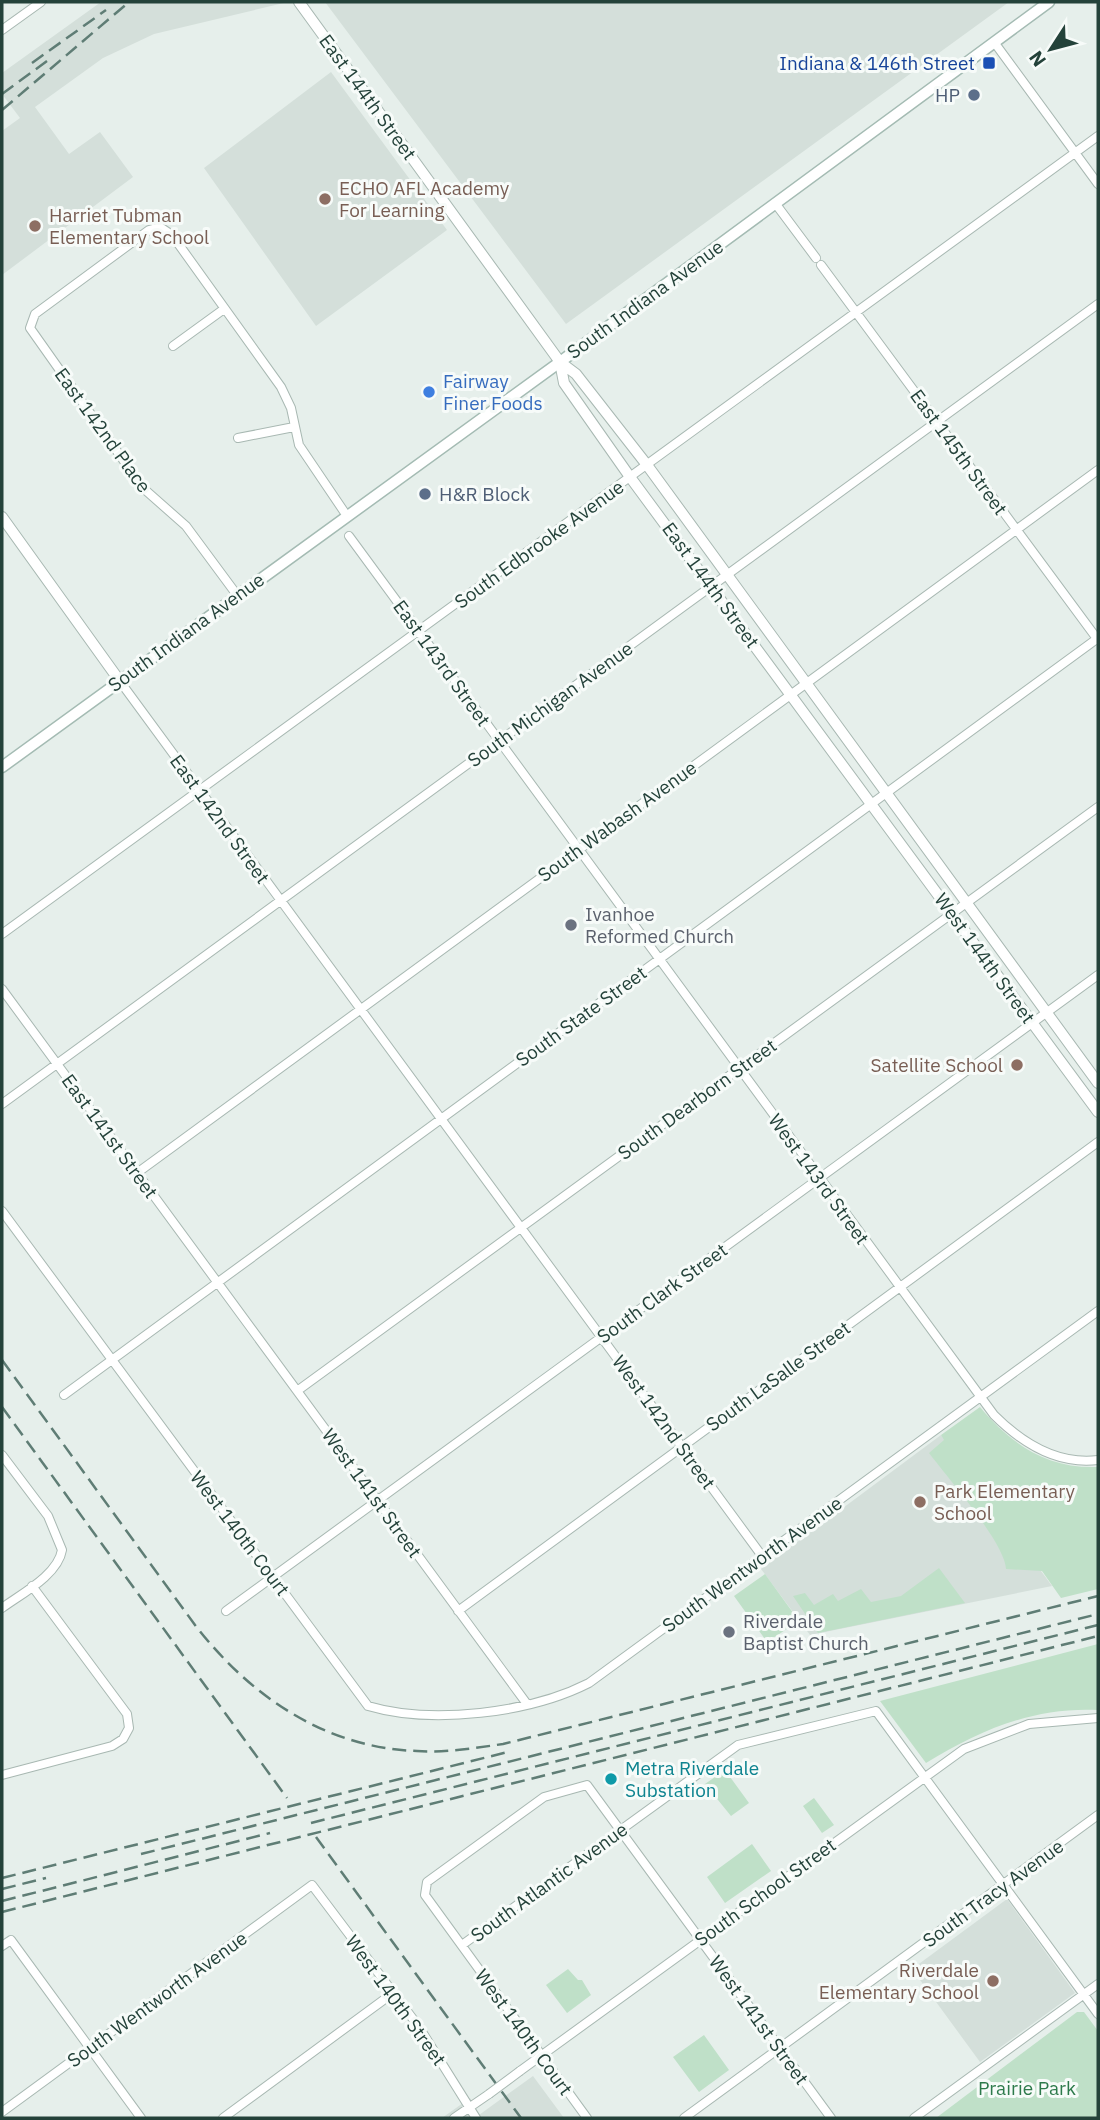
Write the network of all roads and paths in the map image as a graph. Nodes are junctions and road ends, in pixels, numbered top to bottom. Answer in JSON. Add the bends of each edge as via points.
{"nodes":[{"id":1,"x":41,"y":2,"type":"edge"},
{"id":2,"x":299,"y":2,"type":"edge"},
{"id":3,"x":1049,"y":2,"type":"edge"},
{"id":4,"x":2,"y":30,"type":"edge"},
{"id":5,"x":994,"y":42,"type":"junction"},
{"id":6,"x":1098,"y":136,"type":"edge"},
{"id":7,"x":1075,"y":153,"type":"junction"},
{"id":8,"x":1098,"y":184,"type":"edge"},
{"id":9,"x":775,"y":203,"type":"junction"},
{"id":10,"x":1098,"y":304,"type":"edge"},
{"id":11,"x":224,"y":309,"type":"junction"},
{"id":12,"x":856,"y":313,"type":"junction"},
{"id":13,"x":173,"y":346,"type":"dead end"},
{"id":14,"x":560,"y":362,"type":"junction"},
{"id":15,"x":937,"y":422,"type":"junction"},
{"id":16,"x":294,"y":427,"type":"junction"},
{"id":17,"x":238,"y":438,"type":"dead end"},
{"id":18,"x":647,"y":465,"type":"junction"},
{"id":19,"x":1098,"y":470,"type":"edge"},
{"id":20,"x":631,"y":477,"type":"junction"},
{"id":21,"x":347,"y":516,"type":"junction"},
{"id":22,"x":2,"y":517,"type":"edge"},
{"id":23,"x":1017,"y":530,"type":"junction"},
{"id":24,"x":349,"y":536,"type":"dead end"},
{"id":25,"x":727,"y":575,"type":"junction"},
{"id":26,"x":711,"y":586,"type":"junction"},
{"id":27,"x":237,"y":595,"type":"junction"},
{"id":28,"x":418,"y":631,"type":"junction"},
{"id":29,"x":1098,"y":639,"type":"edge"},
{"id":30,"x":119,"y":680,"type":"junction"},
{"id":31,"x":806,"y":683,"type":"junction"},
{"id":32,"x":791,"y":694,"type":"junction"},
{"id":33,"x":499,"y":741,"type":"junction"},
{"id":34,"x":2,"y":766,"type":"edge"},
{"id":35,"x":200,"y":790,"type":"junction"},
{"id":36,"x":886,"y":793,"type":"junction"},
{"id":37,"x":872,"y":804,"type":"junction"},
{"id":38,"x":1098,"y":807,"type":"edge"},
{"id":39,"x":579,"y":850,"type":"junction"},
{"id":40,"x":281,"y":901,"type":"junction"},
{"id":41,"x":966,"y":903,"type":"junction"},
{"id":42,"x":952,"y":913,"type":"junction"},
{"id":43,"x":2,"y":934,"type":"edge"},
{"id":44,"x":659,"y":960,"type":"junction"},
{"id":45,"x":1098,"y":975,"type":"edge"},
{"id":46,"x":2,"y":989,"type":"edge"},
{"id":47,"x":360,"y":1009,"type":"junction"},
{"id":48,"x":1047,"y":1013,"type":"junction"},
{"id":49,"x":1032,"y":1023,"type":"junction"},
{"id":50,"x":57,"y":1064,"type":"junction"},
{"id":51,"x":739,"y":1069,"type":"junction"},
{"id":52,"x":1098,"y":1083,"type":"edge"},
{"id":53,"x":2,"y":1104,"type":"edge"},
{"id":54,"x":1098,"y":1112,"type":"edge"},
{"id":55,"x":441,"y":1119,"type":"junction"},
{"id":56,"x":1098,"y":1142,"type":"edge"},
{"id":57,"x":136,"y":1173,"type":"junction"},
{"id":58,"x":819,"y":1178,"type":"junction"},
{"id":59,"x":2,"y":1211,"type":"edge"},
{"id":60,"x":521,"y":1227,"type":"junction"},
{"id":61,"x":217,"y":1283,"type":"junction"},
{"id":62,"x":899,"y":1288,"type":"junction"},
{"id":63,"x":1098,"y":1311,"type":"edge"},
{"id":64,"x":601,"y":1337,"type":"junction"},
{"id":65,"x":112,"y":1360,"type":"junction"},
{"id":66,"x":297,"y":1391,"type":"junction"},
{"id":67,"x":64,"y":1395,"type":"dead end"},
{"id":68,"x":980,"y":1398,"type":"junction"},
{"id":69,"x":682,"y":1447,"type":"junction"},
{"id":70,"x":2,"y":1455,"type":"edge"},
{"id":71,"x":1098,"y":1460,"type":"edge"},
{"id":72,"x":377,"y":1500,"type":"junction"},
{"id":73,"x":762,"y":1556,"type":"junction"},
{"id":74,"x":272,"y":1577,"type":"junction"},
{"id":75,"x":32,"y":1586,"type":"junction"},
{"id":76,"x":2,"y":1608,"type":"edge"},
{"id":77,"x":226,"y":1611,"type":"dead end"},
{"id":78,"x":458,"y":1611,"type":"junction"},
{"id":79,"x":527,"y":1704,"type":"junction"},
{"id":80,"x":368,"y":1706,"type":"joint"},
{"id":81,"x":1098,"y":1718,"type":"edge"},
{"id":82,"x":2,"y":1775,"type":"edge"},
{"id":83,"x":924,"y":1776,"type":"junction"},
{"id":84,"x":1098,"y":1815,"type":"edge"},
{"id":85,"x":620,"y":1830,"type":"junction"},
{"id":86,"x":427,"y":1882,"type":"joint"},
{"id":87,"x":312,"y":1885,"type":"joint"},
{"id":88,"x":1003,"y":1885,"type":"junction"},
{"id":89,"x":700,"y":1939,"type":"junction"},
{"id":90,"x":461,"y":1945,"type":"junction"},
{"id":91,"x":2,"y":1946,"type":"edge"},
{"id":92,"x":1098,"y":1984,"type":"edge"},
{"id":93,"x":394,"y":1993,"type":"junction"},
{"id":94,"x":1084,"y":1995,"type":"junction"},
{"id":95,"x":1098,"y":2014,"type":"edge"},
{"id":96,"x":90,"y":2048,"type":"junction"},
{"id":97,"x":780,"y":2048,"type":"junction"},
{"id":98,"x":542,"y":2056,"type":"junction"},
{"id":99,"x":470,"y":2106,"type":"junction"},
{"id":100,"x":2,"y":2112,"type":"edge"},
{"id":101,"x":142,"y":2118,"type":"edge"},
{"id":102,"x":223,"y":2118,"type":"edge"},
{"id":103,"x":454,"y":2118,"type":"edge"},
{"id":104,"x":476,"y":2118,"type":"edge"},
{"id":105,"x":587,"y":2118,"type":"edge"},
{"id":106,"x":684,"y":2118,"type":"edge"},
{"id":107,"x":831,"y":2118,"type":"edge"},
{"id":108,"x":914,"y":2118,"type":"edge"}],
"edges":[{"from":1,"to":4,"type":"street"},
{"from":2,"to":14,"type":"street","name":"East 144th Street"},
{"from":3,"to":5,"type":"main road","name":"South Indiana Avenue"},
{"from":5,"to":7,"type":"street"},
{"from":5,"to":9,"type":"main road","name":"South Indiana Avenue"},
{"from":6,"to":7,"type":"street","name":"South Edbrooke Avenue"},
{"from":7,"to":8,"type":"street"},
{"from":7,"to":12,"type":"street","name":"South Edbrooke Avenue"},
{"from":9,"to":12,"type":"street","name":"East 145th Street"},
{"from":9,"to":14,"type":"main road","name":"South Indiana Avenue"},
{"from":10,"to":15,"type":"street","name":"South Michigan Avenue"},
{"from":11,"to":13,"type":"street"},
{"from":11,"to":16,"type":"street","via":[[281,387]]},
{"from":11,"to":27,"type":"street","name":"East 142nd Place","via":[[172,235],[160,227],[149,230],[35,314],[30,323],[33,334],[143,488],[186,526]]},
{"from":12,"to":15,"type":"street","name":"East 145th Street"},
{"from":12,"to":18,"type":"street","name":"South Edbrooke Avenue"},
{"from":14,"to":18,"type":"street","name":"East 144th Street","via":[[576,374]]},
{"from":14,"to":20,"type":"street","name":"East 144th Street","via":[[564,383]]},
{"from":14,"to":21,"type":"main road","name":"South Indiana Avenue"},
{"from":15,"to":23,"type":"street","name":"East 145th Street"},
{"from":15,"to":25,"type":"street","name":"South Michigan Avenue"},
{"from":16,"to":17,"type":"street"},
{"from":16,"to":21,"type":"street","via":[[306,458]]},
{"from":18,"to":20,"type":"street","name":"South Edbrooke Avenue"},
{"from":18,"to":25,"type":"street","name":"East 144th Street"},
{"from":19,"to":23,"type":"street","name":"South Wabash Avenue"},
{"from":20,"to":26,"type":"street","name":"East 144th Street"},
{"from":20,"to":28,"type":"street","name":"South Edbrooke Avenue"},
{"from":21,"to":27,"type":"main road","name":"South Indiana Avenue"},
{"from":22,"to":30,"type":"street","name":"East 142nd Street"},
{"from":23,"to":29,"type":"street","name":"East 145th Street"},
{"from":23,"to":31,"type":"street","name":"South Wabash Avenue"},
{"from":24,"to":28,"type":"street","name":"East 143rd Street"},
{"from":25,"to":26,"type":"street","name":"South Michigan Avenue"},
{"from":25,"to":31,"type":"street","name":"East 144th Street"},
{"from":26,"to":32,"type":"street","name":"East 144th Street"},
{"from":26,"to":33,"type":"street","name":"South Michigan Avenue"},
{"from":27,"to":30,"type":"main road","name":"South Indiana Avenue"},
{"from":28,"to":33,"type":"street","name":"East 143rd Street"},
{"from":28,"to":35,"type":"street","name":"South Edbrooke Avenue"},
{"from":29,"to":36,"type":"street","name":"South State Street"},
{"from":30,"to":34,"type":"main road","name":"South Indiana Avenue"},
{"from":30,"to":35,"type":"street","name":"East 142nd Street"},
{"from":31,"to":32,"type":"street","name":"South Wabash Avenue"},
{"from":31,"to":36,"type":"street","name":"East 144th Street"},
{"from":32,"to":37,"type":"street","name":"East 144th Street"},
{"from":32,"to":39,"type":"street","name":"South Wabash Avenue"},
{"from":33,"to":39,"type":"street","name":"East 143rd Street"},
{"from":33,"to":40,"type":"street","name":"South Michigan Avenue"},
{"from":35,"to":40,"type":"street","name":"East 142nd Street"},
{"from":35,"to":43,"type":"street","name":"South Edbrooke Avenue"},
{"from":36,"to":37,"type":"street","name":"South State Street"},
{"from":36,"to":41,"type":"street","name":"West 144th Street"},
{"from":37,"to":42,"type":"street","name":"West 144th Street"},
{"from":37,"to":44,"type":"street","name":"South State Street"},
{"from":38,"to":41,"type":"street","name":"South Dearborn Street"},
{"from":39,"to":44,"type":"street","name":"East 143rd Street"},
{"from":39,"to":47,"type":"street","name":"South Wabash Avenue"},
{"from":40,"to":47,"type":"street","name":"East 142nd Street"},
{"from":40,"to":50,"type":"street","name":"South Michigan Avenue"},
{"from":41,"to":42,"type":"street","name":"South Dearborn Street"},
{"from":41,"to":48,"type":"street","name":"West 144th Street"},
{"from":42,"to":49,"type":"street","name":"West 144th Street"},
{"from":42,"to":51,"type":"street","name":"South Dearborn Street"},
{"from":44,"to":51,"type":"street","name":"West 143rd Street"},
{"from":44,"to":55,"type":"street","name":"South State Street"},
{"from":45,"to":48,"type":"street","name":"South Clark Street"},
{"from":46,"to":50,"type":"street","name":"East 141st Street"},
{"from":47,"to":55,"type":"street","name":"East 142nd Street"},
{"from":47,"to":57,"type":"street","name":"South Wabash Avenue"},
{"from":48,"to":49,"type":"street","name":"South Clark Street"},
{"from":48,"to":52,"type":"street","name":"West 144th Street"},
{"from":49,"to":54,"type":"street","name":"West 144th Street"},
{"from":49,"to":58,"type":"street","name":"South Clark Street"},
{"from":50,"to":53,"type":"street","name":"South Michigan Avenue"},
{"from":50,"to":57,"type":"street","name":"East 141st Street"},
{"from":51,"to":58,"type":"street","name":"West 143rd Street"},
{"from":51,"to":60,"type":"street","name":"South Dearborn Street"},
{"from":55,"to":60,"type":"street","name":"West 142nd Street"},
{"from":55,"to":61,"type":"street","name":"South State Street"},
{"from":56,"to":62,"type":"street","name":"South LaSalle Street"},
{"from":57,"to":61,"type":"street","name":"East 141st Street"},
{"from":58,"to":62,"type":"street","name":"West 143rd Street"},
{"from":58,"to":64,"type":"street","name":"South Clark Street"},
{"from":59,"to":65,"type":"street","name":"West 140th Court"},
{"from":60,"to":64,"type":"street","name":"West 142nd Street"},
{"from":60,"to":66,"type":"street","name":"South Dearborn Street"},
{"from":61,"to":65,"type":"street","name":"South State Street"},
{"from":61,"to":66,"type":"street","name":"West 141st Street"},
{"from":62,"to":68,"type":"street","name":"West 143rd Street"},
{"from":62,"to":69,"type":"street","name":"South LaSalle Street"},
{"from":63,"to":68,"type":"street","name":"South Wentworth Avenue"},
{"from":64,"to":69,"type":"street","name":"West 142nd Street"},
{"from":64,"to":72,"type":"street","name":"South Clark Street"},
{"from":65,"to":67,"type":"street","name":"South State Street"},
{"from":65,"to":74,"type":"street","name":"West 140th Court"},
{"from":66,"to":72,"type":"street","name":"West 141st Street"},
{"from":68,"to":71,"type":"street","via":[[1027,1443],[1065,1459]]},
{"from":68,"to":73,"type":"street","name":"South Wentworth Avenue"},
{"from":69,"to":73,"type":"street","name":"West 142nd Street"},
{"from":69,"to":78,"type":"street","name":"South LaSalle Street"},
{"from":70,"to":75,"type":"street","via":[[48,1516],[62,1550],[58,1562]]},
{"from":72,"to":74,"type":"street","name":"South Clark Street"},
{"from":72,"to":78,"type":"street","name":"West 141st Street"},
{"from":73,"to":79,"type":"street","name":"South Wentworth Avenue","via":[[589,1683]]},
{"from":74,"to":77,"type":"street","name":"South Clark Street"},
{"from":74,"to":80,"type":"street","name":"West 140th Court"},
{"from":75,"to":76,"type":"street"},
{"from":75,"to":82,"type":"street","via":[[130,1723],[127,1733],[112,1745]]},
{"from":78,"to":79,"type":"street","name":"West 141st Street"},
{"from":79,"to":80,"type":"street","name":"South Wentworth Avenue","via":[[447,1714],[402,1713]]},
{"from":81,"to":83,"type":"street","name":"South School Street","via":[[1047,1720],[1009,1729],[964,1749]]},
{"from":83,"to":85,"type":"street","name":"South Atlantic Avenue","via":[[876,1711],[738,1745]]},
{"from":83,"to":88,"type":"street"},
{"from":83,"to":89,"type":"street","name":"South School Street"},
{"from":84,"to":88,"type":"street","name":"South Tracy Avenue"},
{"from":85,"to":86,"type":"street","name":"West 141st Street","via":[[587,1786],[544,1797]]},
{"from":85,"to":89,"type":"street","name":"West 141st Street"},
{"from":85,"to":90,"type":"street","name":"South Atlantic Avenue"},
{"from":86,"to":90,"type":"street","name":"West 140th Court","via":[[425,1895]]},
{"from":87,"to":93,"type":"street","name":"West 140th Street"},
{"from":87,"to":96,"type":"street","name":"South Wentworth Avenue"},
{"from":88,"to":94,"type":"street"},
{"from":88,"to":97,"type":"street","name":"South Tracy Avenue"},
{"from":89,"to":97,"type":"street","name":"West 141st Street"},
{"from":89,"to":98,"type":"street","name":"South School Street"},
{"from":90,"to":98,"type":"street","name":"West 140th Court"},
{"from":91,"to":96,"type":"street","via":[[11,1940]]},
{"from":92,"to":94,"type":"street"},
{"from":93,"to":99,"type":"street","name":"West 140th Street"},
{"from":93,"to":102,"type":"street"},
{"from":94,"to":95,"type":"street"},
{"from":94,"to":108,"type":"street"},
{"from":96,"to":100,"type":"street","name":"South Wentworth Avenue"},
{"from":96,"to":101,"type":"street"},
{"from":97,"to":106,"type":"street","name":"South Tracy Avenue"},
{"from":97,"to":107,"type":"street","name":"West 141st Street"},
{"from":98,"to":99,"type":"street","name":"South School Street","bridge":true},
{"from":98,"to":105,"type":"street","name":"West 140th Court"},
{"from":99,"to":103,"type":"street","name":"South School Street"},
{"from":99,"to":104,"type":"street","name":"West 140th Street"}]}
